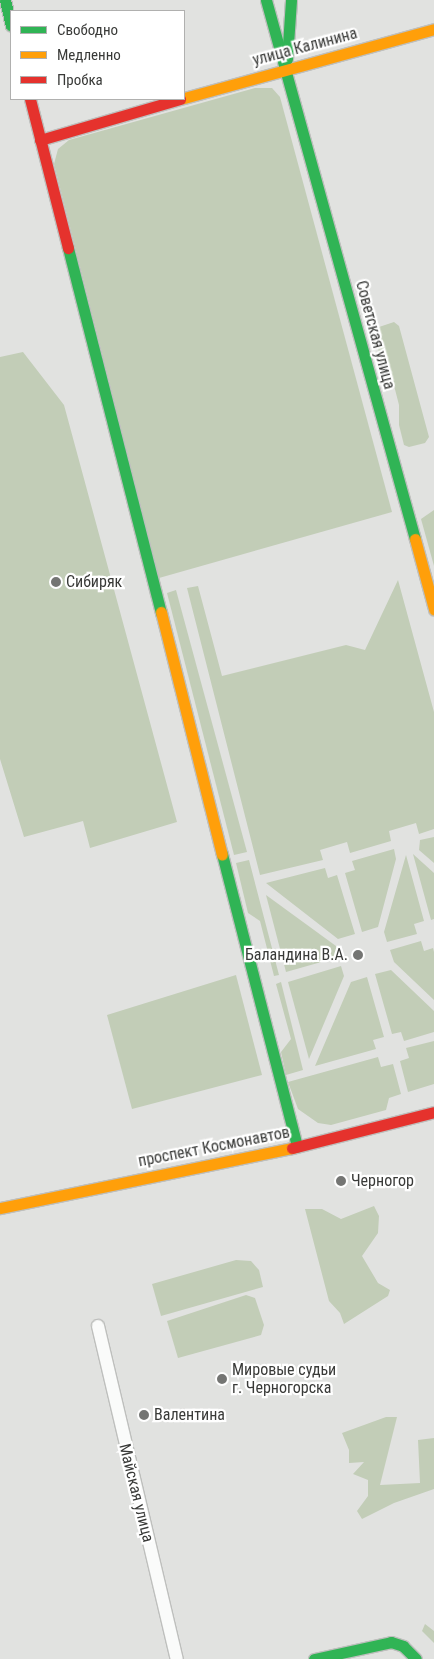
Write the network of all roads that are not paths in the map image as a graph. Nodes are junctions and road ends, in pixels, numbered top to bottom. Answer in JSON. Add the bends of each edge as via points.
{"nodes":[{"id":1,"x":5,"y":0,"type":"edge"},
{"id":2,"x":266,"y":0,"type":"edge"},
{"id":3,"x":291,"y":0,"type":"edge"},
{"id":4,"x":10,"y":21,"type":"edge"},
{"id":5,"x":434,"y":29,"type":"edge"},
{"id":6,"x":285,"y":70,"type":"junction"},
{"id":7,"x":185,"y":97,"type":"edge"},
{"id":8,"x":30,"y":100,"type":"edge"},
{"id":9,"x":175,"y":100,"type":"edge"},
{"id":10,"x":40,"y":140,"type":"junction"},
{"id":11,"x":434,"y":609,"type":"edge"},
{"id":12,"x":434,"y":1112,"type":"edge"},
{"id":13,"x":297,"y":1147,"type":"junction"},
{"id":14,"x":0,"y":1208,"type":"edge"},
{"id":15,"x":98,"y":1326,"type":"dead end"},
{"id":16,"x":177,"y":1659,"type":"edge"},
{"id":17,"x":314,"y":1659,"type":"edge"},
{"id":18,"x":416,"y":1659,"type":"edge"}],
"edges":[{"from":1,"to":4,"type":"main road"},
{"from":2,"to":6,"type":"main road","name":"Советская улица"},
{"from":3,"to":6,"type":"main road","name":"Советская улица"},
{"from":5,"to":6,"type":"main road","name":"улица Калинина"},
{"from":6,"to":7,"type":"main road","name":"улица Калинина"},
{"from":6,"to":11,"type":"main road","name":"Советская улица"},
{"from":8,"to":10,"type":"main road"},
{"from":9,"to":10,"type":"main road","name":"улица Калинина"},
{"from":10,"to":13,"type":"main road"},
{"from":12,"to":13,"type":"main road","name":"проспект Космонавтов"},
{"from":13,"to":14,"type":"main road","name":"проспект Космонавтов"},
{"from":15,"to":16,"type":"street","name":"Майская улица"},
{"from":17,"to":18,"type":"main road","via":[[391,1642],[403,1646]]}]}
